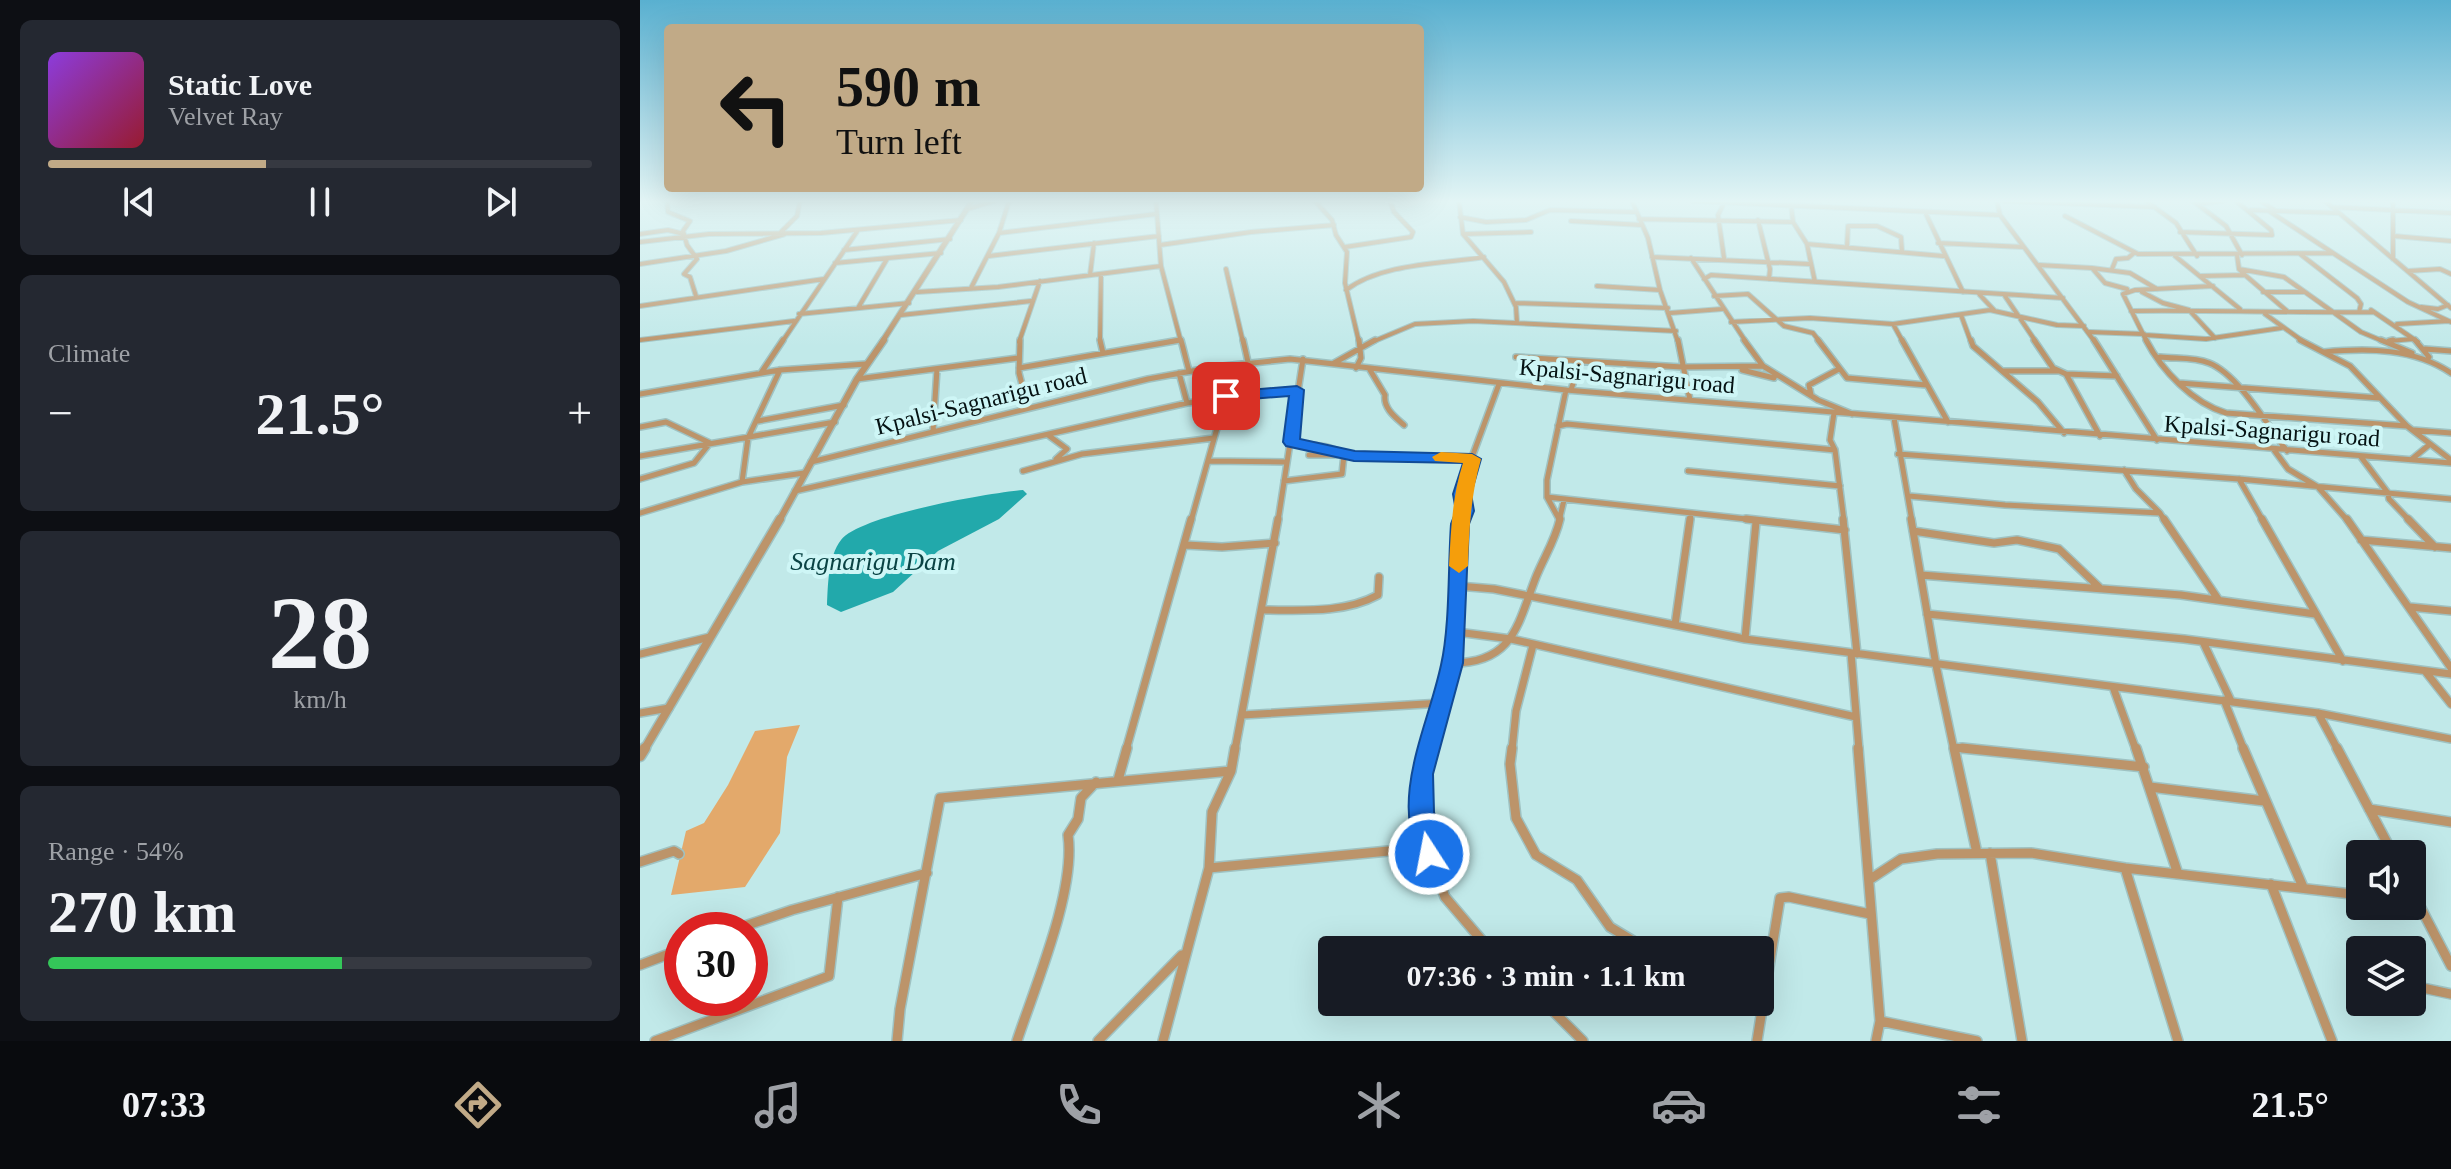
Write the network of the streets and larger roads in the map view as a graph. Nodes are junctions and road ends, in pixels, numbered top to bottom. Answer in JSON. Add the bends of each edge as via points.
{"nodes":[{"id":1,"x":692,"y":250,"type":"edge"},
{"id":2,"x":727,"y":250,"type":"edge"},
{"id":3,"x":844,"y":250,"type":"joint"},
{"id":4,"x":848,"y":250,"type":"edge"},
{"id":5,"x":943,"y":250,"type":"edge"},
{"id":6,"x":992,"y":250,"type":"edge"},
{"id":7,"x":1041,"y":250,"type":"edge"},
{"id":8,"x":1093,"y":250,"type":"edge"},
{"id":9,"x":1160,"y":250,"type":"edge"},
{"id":10,"x":1345,"y":250,"type":"edge"},
{"id":11,"x":1477,"y":250,"type":"edge"},
{"id":12,"x":1650,"y":250,"type":"edge"},
{"id":13,"x":1723,"y":250,"type":"edge"},
{"id":14,"x":1764,"y":250,"type":"edge"},
{"id":15,"x":1808,"y":250,"type":"edge"},
{"id":16,"x":1875,"y":250,"type":"edge"},
{"id":17,"x":1941,"y":250,"type":"edge"},
{"id":18,"x":2025,"y":250,"type":"edge"},
{"id":19,"x":2128,"y":250,"type":"edge"},
{"id":20,"x":2192,"y":250,"type":"edge"},
{"id":21,"x":2236,"y":250,"type":"edge"},
{"id":22,"x":2328,"y":250,"type":"edge"},
{"id":23,"x":2382,"y":250,"type":"edge"},
{"id":24,"x":2393,"y":250,"type":"edge"},
{"id":25,"x":1902,"y":252,"type":"joint"},
{"id":26,"x":941,"y":253,"type":"junction"},
{"id":27,"x":2134,"y":253,"type":"junction"},
{"id":28,"x":2300,"y":253,"type":"junction"},
{"id":29,"x":2333,"y":253,"type":"junction"},
{"id":30,"x":2239,"y":255,"type":"junction"},
{"id":31,"x":695,"y":256,"type":"junction"},
{"id":32,"x":989,"y":256,"type":"junction"},
{"id":33,"x":1943,"y":256,"type":"junction"},
{"id":34,"x":2175,"y":256,"type":"junction"},
{"id":35,"x":2197,"y":256,"type":"junction"},
{"id":36,"x":1484,"y":257,"type":"junction"},
{"id":37,"x":1652,"y":257,"type":"junction"},
{"id":38,"x":1691,"y":258,"type":"junction"},
{"id":39,"x":1724,"y":258,"type":"junction"},
{"id":40,"x":887,"y":259,"type":"junction"},
{"id":41,"x":2393,"y":259,"type":"junction"},
{"id":42,"x":1766,"y":261,"type":"junction"},
{"id":43,"x":835,"y":263,"type":"junction"},
{"id":44,"x":640,"y":264,"type":"edge"},
{"id":45,"x":1809,"y":264,"type":"junction"},
{"id":46,"x":2039,"y":265,"type":"junction"},
{"id":47,"x":1161,"y":266,"type":"junction"},
{"id":48,"x":2092,"y":268,"type":"junction"},
{"id":49,"x":1226,"y":269,"type":"dead end"},
{"id":50,"x":2112,"y":269,"type":"junction"},
{"id":51,"x":2239,"y":269,"type":"junction"},
{"id":52,"x":2408,"y":271,"type":"junction"},
{"id":53,"x":1101,"y":274,"type":"junction"},
{"id":54,"x":2451,"y":274,"type":"edge"},
{"id":55,"x":1090,"y":275,"type":"junction"},
{"id":56,"x":2245,"y":275,"type":"junction"},
{"id":57,"x":2200,"y":276,"type":"junction"},
{"id":58,"x":824,"y":279,"type":"junction"},
{"id":59,"x":1704,"y":279,"type":"junction"},
{"id":60,"x":1769,"y":279,"type":"junction"},
{"id":61,"x":1040,"y":281,"type":"junction"},
{"id":62,"x":1815,"y":282,"type":"junction"},
{"id":63,"x":1597,"y":286,"type":"dead end"},
{"id":64,"x":2213,"y":286,"type":"junction"},
{"id":65,"x":971,"y":288,"type":"junction"},
{"id":66,"x":2157,"y":289,"type":"junction"},
{"id":67,"x":1346,"y":290,"type":"junction"},
{"id":68,"x":1660,"y":290,"type":"junction"},
{"id":69,"x":2135,"y":290,"type":"junction"},
{"id":70,"x":917,"y":292,"type":"junction"},
{"id":71,"x":1963,"y":292,"type":"junction"},
{"id":72,"x":2263,"y":292,"type":"junction"},
{"id":73,"x":2304,"y":292,"type":"junction"},
{"id":74,"x":1978,"y":293,"type":"junction"},
{"id":75,"x":2004,"y":295,"type":"junction"},
{"id":76,"x":696,"y":296,"type":"junction"},
{"id":77,"x":1714,"y":296,"type":"junction"},
{"id":78,"x":2063,"y":298,"type":"junction"},
{"id":79,"x":1031,"y":301,"type":"junction"},
{"id":80,"x":909,"y":303,"type":"junction"},
{"id":81,"x":1515,"y":303,"type":"junction"},
{"id":82,"x":2361,"y":304,"type":"junction"},
{"id":83,"x":2414,"y":305,"type":"junction"},
{"id":84,"x":640,"y":306,"type":"edge"},
{"id":85,"x":2449,"y":306,"type":"edge"},
{"id":86,"x":858,"y":308,"type":"junction"},
{"id":87,"x":1722,"y":309,"type":"junction"},
{"id":88,"x":2240,"y":309,"type":"junction"},
{"id":89,"x":1994,"y":310,"type":"junction"},
{"id":90,"x":2189,"y":310,"type":"junction"},
{"id":91,"x":1669,"y":311,"type":"junction"},
{"id":92,"x":2131,"y":311,"type":"junction"},
{"id":93,"x":2287,"y":311,"type":"junction"},
{"id":94,"x":2329,"y":311,"type":"junction"},
{"id":95,"x":2359,"y":312,"type":"junction"},
{"id":96,"x":2374,"y":312,"type":"junction"},
{"id":97,"x":799,"y":314,"type":"junction"},
{"id":98,"x":2265,"y":314,"type":"junction"},
{"id":99,"x":901,"y":315,"type":"junction"},
{"id":100,"x":1961,"y":315,"type":"junction"},
{"id":101,"x":2022,"y":318,"type":"junction"},
{"id":102,"x":1776,"y":320,"type":"junction"},
{"id":103,"x":794,"y":321,"type":"junction"},
{"id":104,"x":2450,"y":321,"type":"edge"},
{"id":105,"x":1731,"y":322,"type":"junction"},
{"id":106,"x":1517,"y":323,"type":"junction"},
{"id":107,"x":1893,"y":324,"type":"junction"},
{"id":108,"x":2395,"y":324,"type":"junction"},
{"id":109,"x":2084,"y":326,"type":"junction"},
{"id":110,"x":2281,"y":328,"type":"junction"},
{"id":111,"x":1676,"y":331,"type":"junction"},
{"id":112,"x":2089,"y":332,"type":"junction"},
{"id":113,"x":2144,"y":335,"type":"junction"},
{"id":114,"x":2215,"y":338,"type":"junction"},
{"id":115,"x":640,"y":340,"type":"edge"},
{"id":116,"x":1180,"y":340,"type":"junction"},
{"id":117,"x":2416,"y":340,"type":"junction"},
{"id":118,"x":2388,"y":342,"type":"junction"},
{"id":119,"x":2425,"y":349,"type":"junction"},
{"id":120,"x":1357,"y":351,"type":"junction"},
{"id":121,"x":2451,"y":351,"type":"edge"},
{"id":122,"x":2324,"y":352,"type":"junction"},
{"id":123,"x":1103,"y":353,"type":"junction"},
{"id":124,"x":2412,"y":353,"type":"junction"},
{"id":125,"x":1516,"y":357,"type":"dead end"},
{"id":126,"x":2160,"y":357,"type":"junction"},
{"id":127,"x":2429,"y":357,"type":"junction"},
{"id":128,"x":1018,"y":358,"type":"junction"},
{"id":129,"x":1303,"y":359,"type":"junction"},
{"id":130,"x":1580,"y":361,"type":"junction"},
{"id":131,"x":1248,"y":362,"type":"junction"},
{"id":132,"x":1333,"y":363,"type":"junction"},
{"id":133,"x":866,"y":364,"type":"junction"},
{"id":134,"x":1763,"y":366,"type":"junction"},
{"id":135,"x":1682,"y":367,"type":"junction"},
{"id":136,"x":1019,"y":368,"type":"junction"},
{"id":137,"x":1356,"y":368,"type":"junction"},
{"id":138,"x":1735,"y":368,"type":"junction"},
{"id":139,"x":937,"y":369,"type":"junction"},
{"id":140,"x":1839,"y":369,"type":"junction"},
{"id":141,"x":780,"y":370,"type":"junction"},
{"id":142,"x":1370,"y":370,"type":"junction"},
{"id":143,"x":1189,"y":371,"type":"junction"},
{"id":144,"x":2003,"y":371,"type":"junction"},
{"id":145,"x":2058,"y":371,"type":"junction"},
{"id":146,"x":761,"y":373,"type":"junction"},
{"id":147,"x":1179,"y":373,"type":"junction"},
{"id":148,"x":2451,"y":373,"type":"edge"},
{"id":149,"x":2066,"y":374,"type":"junction"},
{"id":150,"x":2117,"y":376,"type":"junction"},
{"id":151,"x":857,"y":379,"type":"junction"},
{"id":152,"x":1780,"y":379,"type":"junction"},
{"id":153,"x":2179,"y":383,"type":"junction"},
{"id":154,"x":1499,"y":384,"type":"junction"},
{"id":155,"x":1926,"y":385,"type":"junction"},
{"id":156,"x":2239,"y":389,"type":"junction"},
{"id":157,"x":1297,"y":390,"type":"junction"},
{"id":158,"x":1569,"y":390,"type":"junction"},
{"id":159,"x":640,"y":394,"type":"edge"},
{"id":160,"x":1811,"y":395,"type":"junction"},
{"id":161,"x":1226,"y":396,"type":"junction"},
{"id":162,"x":2380,"y":398,"type":"junction"},
{"id":163,"x":1690,"y":400,"type":"junction"},
{"id":164,"x":1187,"y":403,"type":"junction"},
{"id":165,"x":844,"y":405,"type":"junction"},
{"id":166,"x":1028,"y":407,"type":"junction"},
{"id":167,"x":1834,"y":413,"type":"junction"},
{"id":168,"x":1854,"y":415,"type":"junction"},
{"id":169,"x":2258,"y":415,"type":"junction"},
{"id":170,"x":1894,"y":418,"type":"junction"},
{"id":171,"x":758,"y":421,"type":"junction"},
{"id":172,"x":835,"y":422,"type":"junction"},
{"id":173,"x":1559,"y":423,"type":"junction"},
{"id":174,"x":1949,"y":423,"type":"junction"},
{"id":175,"x":1404,"y":425,"type":"dead end"},
{"id":176,"x":640,"y":427,"type":"edge"},
{"id":177,"x":2410,"y":428,"type":"junction"},
{"id":178,"x":933,"y":431,"type":"junction"},
{"id":179,"x":2064,"y":433,"type":"junction"},
{"id":180,"x":2451,"y":433,"type":"edge"},
{"id":181,"x":1048,"y":435,"type":"junction"},
{"id":182,"x":2100,"y":436,"type":"junction"},
{"id":183,"x":748,"y":438,"type":"junction"},
{"id":184,"x":1214,"y":438,"type":"junction"},
{"id":185,"x":2157,"y":440,"type":"junction"},
{"id":186,"x":1291,"y":442,"type":"junction"},
{"id":187,"x":710,"y":443,"type":"junction"},
{"id":188,"x":2429,"y":445,"type":"junction"},
{"id":189,"x":1067,"y":449,"type":"junction"},
{"id":190,"x":1835,"y":450,"type":"junction"},
{"id":191,"x":2274,"y":450,"type":"junction"},
{"id":192,"x":2287,"y":451,"type":"junction"},
{"id":193,"x":1082,"y":454,"type":"junction"},
{"id":194,"x":1898,"y":454,"type":"junction"},
{"id":195,"x":1309,"y":455,"type":"dead end"},
{"id":196,"x":640,"y":456,"type":"edge"},
{"id":197,"x":2361,"y":457,"type":"junction"},
{"id":198,"x":1472,"y":459,"type":"junction"},
{"id":199,"x":2412,"y":459,"type":"junction"},
{"id":200,"x":1208,"y":461,"type":"junction"},
{"id":201,"x":2451,"y":461,"type":"edge"},
{"id":202,"x":810,"y":462,"type":"junction"},
{"id":203,"x":1285,"y":462,"type":"junction"},
{"id":204,"x":1045,"y":464,"type":"junction"},
{"id":205,"x":2124,"y":470,"type":"junction"},
{"id":206,"x":1023,"y":471,"type":"dead end"},
{"id":207,"x":1688,"y":471,"type":"dead end"},
{"id":208,"x":804,"y":473,"type":"junction"},
{"id":209,"x":640,"y":479,"type":"edge"},
{"id":210,"x":2239,"y":479,"type":"junction"},
{"id":211,"x":1284,"y":481,"type":"junction"},
{"id":212,"x":742,"y":482,"type":"junction"},
{"id":213,"x":1840,"y":486,"type":"junction"},
{"id":214,"x":2318,"y":487,"type":"junction"},
{"id":215,"x":795,"y":491,"type":"junction"},
{"id":216,"x":2388,"y":493,"type":"junction"},
{"id":217,"x":1909,"y":496,"type":"junction"},
{"id":218,"x":1547,"y":497,"type":"junction"},
{"id":219,"x":2451,"y":499,"type":"edge"},
{"id":220,"x":1564,"y":500,"type":"junction"},
{"id":221,"x":640,"y":513,"type":"edge"},
{"id":222,"x":1691,"y":513,"type":"junction"},
{"id":223,"x":2160,"y":513,"type":"junction"},
{"id":224,"x":1559,"y":519,"type":"junction"},
{"id":225,"x":1756,"y":522,"type":"junction"},
{"id":226,"x":1845,"y":530,"type":"junction"},
{"id":227,"x":1913,"y":531,"type":"junction"},
{"id":228,"x":2361,"y":540,"type":"junction"},
{"id":229,"x":1275,"y":543,"type":"junction"},
{"id":230,"x":1186,"y":545,"type":"junction"},
{"id":231,"x":2435,"y":547,"type":"junction"},
{"id":232,"x":2451,"y":548,"type":"edge"},
{"id":233,"x":1921,"y":575,"type":"junction"},
{"id":234,"x":1379,"y":577,"type":"dead end"},
{"id":235,"x":1458,"y":586,"type":"junction"},
{"id":236,"x":2100,"y":587,"type":"junction"},
{"id":237,"x":1530,"y":597,"type":"junction"},
{"id":238,"x":2218,"y":599,"type":"junction"},
{"id":239,"x":2410,"y":607,"type":"junction"},
{"id":240,"x":1261,"y":610,"type":"junction"},
{"id":241,"x":2451,"y":611,"type":"edge"},
{"id":242,"x":1927,"y":614,"type":"junction"},
{"id":243,"x":2315,"y":614,"type":"junction"},
{"id":244,"x":1675,"y":625,"type":"junction"},
{"id":245,"x":1457,"y":632,"type":"junction"},
{"id":246,"x":714,"y":636,"type":"junction"},
{"id":247,"x":1511,"y":639,"type":"junction"},
{"id":248,"x":1745,"y":639,"type":"junction"},
{"id":249,"x":2203,"y":642,"type":"junction"},
{"id":250,"x":1533,"y":645,"type":"junction"},
{"id":251,"x":1854,"y":653,"type":"junction"},
{"id":252,"x":640,"y":654,"type":"edge"},
{"id":253,"x":2343,"y":661,"type":"junction"},
{"id":254,"x":1453,"y":663,"type":"junction"},
{"id":255,"x":1936,"y":665,"type":"junction"},
{"id":256,"x":2425,"y":671,"type":"junction"},
{"id":257,"x":2451,"y":671,"type":"edge"},
{"id":258,"x":2113,"y":687,"type":"junction"},
{"id":259,"x":2228,"y":701,"type":"junction"},
{"id":260,"x":1442,"y":703,"type":"junction"},
{"id":261,"x":2451,"y":704,"type":"edge"},
{"id":262,"x":669,"y":708,"type":"junction"},
{"id":263,"x":640,"y":713,"type":"edge"},
{"id":264,"x":2318,"y":713,"type":"junction"},
{"id":265,"x":1242,"y":715,"type":"junction"},
{"id":266,"x":1856,"y":717,"type":"junction"},
{"id":267,"x":2451,"y":739,"type":"edge"},
{"id":268,"x":643,"y":746,"type":"edge"},
{"id":269,"x":1954,"y":747,"type":"junction"},
{"id":270,"x":640,"y":756,"type":"edge"},
{"id":271,"x":2144,"y":767,"type":"junction"},
{"id":272,"x":1231,"y":771,"type":"junction"},
{"id":273,"x":1118,"y":780,"type":"junction"},
{"id":274,"x":1096,"y":782,"type":"junction"},
{"id":275,"x":2150,"y":787,"type":"junction"},
{"id":276,"x":2264,"y":801,"type":"junction"},
{"id":277,"x":2369,"y":809,"type":"junction"},
{"id":278,"x":2451,"y":822,"type":"edge"},
{"id":279,"x":2386,"y":840,"type":"edge"},
{"id":280,"x":1977,"y":853,"type":"junction"},
{"id":281,"x":1990,"y":853,"type":"junction"},
{"id":282,"x":679,"y":854,"type":"dead end"},
{"id":283,"x":1429,"y":854,"type":"junction"},
{"id":284,"x":640,"y":862,"type":"edge"},
{"id":285,"x":1209,"y":868,"type":"junction"},
{"id":286,"x":2125,"y":868,"type":"junction"},
{"id":287,"x":927,"y":873,"type":"junction"},
{"id":288,"x":2178,"y":874,"type":"junction"},
{"id":289,"x":1869,"y":880,"type":"junction"},
{"id":290,"x":2271,"y":884,"type":"junction"},
{"id":291,"x":2303,"y":887,"type":"junction"},
{"id":292,"x":2346,"y":893,"type":"edge"},
{"id":293,"x":838,"y":897,"type":"junction"},
{"id":294,"x":1870,"y":914,"type":"junction"},
{"id":295,"x":768,"y":919,"type":"edge"},
{"id":296,"x":2426,"y":919,"type":"edge"},
{"id":297,"x":1478,"y":936,"type":"edge"},
{"id":298,"x":1625,"y":936,"type":"edge"},
{"id":299,"x":1772,"y":936,"type":"edge"},
{"id":300,"x":1185,"y":953,"type":"junction"},
{"id":301,"x":664,"y":956,"type":"edge"},
{"id":302,"x":640,"y":965,"type":"edge"},
{"id":303,"x":2451,"y":966,"type":"edge"},
{"id":304,"x":2426,"y":989,"type":"edge"},
{"id":305,"x":2451,"y":994,"type":"edge"},
{"id":306,"x":1558,"y":1016,"type":"edge"},
{"id":307,"x":1759,"y":1016,"type":"edge"},
{"id":308,"x":1880,"y":1021,"type":"junction"},
{"id":309,"x":655,"y":1041,"type":"edge"},
{"id":310,"x":897,"y":1041,"type":"edge"},
{"id":311,"x":1017,"y":1041,"type":"edge"},
{"id":312,"x":1098,"y":1041,"type":"edge"},
{"id":313,"x":1163,"y":1041,"type":"edge"},
{"id":314,"x":1583,"y":1041,"type":"edge"},
{"id":315,"x":1757,"y":1041,"type":"edge"},
{"id":316,"x":1876,"y":1041,"type":"edge"},
{"id":317,"x":1977,"y":1041,"type":"edge"},
{"id":318,"x":2022,"y":1041,"type":"edge"},
{"id":319,"x":2178,"y":1041,"type":"edge"},
{"id":320,"x":2332,"y":1041,"type":"edge"}],
"edges":[{"from":1,"to":31,"type":"street"},
{"from":2,"to":31,"type":"street"},
{"from":3,"to":4,"type":"street"},
{"from":3,"to":43,"type":"street"},
{"from":5,"to":26,"type":"street"},
{"from":6,"to":32,"type":"street"},
{"from":7,"to":32,"type":"street"},
{"from":8,"to":55,"type":"street"},
{"from":9,"to":47,"type":"street"},
{"from":10,"to":67,"type":"street"},
{"from":11,"to":36,"type":"street"},
{"from":12,"to":37,"type":"street"},
{"from":13,"to":39,"type":"street"},
{"from":14,"to":42,"type":"street"},
{"from":15,"to":45,"type":"street"},
{"from":16,"to":25,"type":"street"},
{"from":17,"to":33,"type":"street"},
{"from":18,"to":46,"type":"street"},
{"from":19,"to":27,"type":"street"},
{"from":20,"to":35,"type":"street"},
{"from":21,"to":30,"type":"street"},
{"from":22,"to":29,"type":"street"},
{"from":23,"to":41,"type":"street"},
{"from":24,"to":41,"type":"street"},
{"from":25,"to":33,"type":"street"},
{"from":26,"to":40,"type":"street"},
{"from":26,"to":70,"type":"street"},
{"from":27,"to":34,"type":"street"},
{"from":27,"to":50,"type":"street","via":[[2116,259]]},
{"from":28,"to":29,"type":"street"},
{"from":28,"to":30,"type":"street"},
{"from":28,"to":82,"type":"street"},
{"from":29,"to":83,"type":"street"},
{"from":30,"to":35,"type":"street"},
{"from":30,"to":51,"type":"street"},
{"from":31,"to":44,"type":"street"},
{"from":31,"to":76,"type":"street","via":[[684,274]]},
{"from":32,"to":65,"type":"street"},
{"from":33,"to":71,"type":"street"},
{"from":34,"to":35,"type":"street"},
{"from":34,"to":57,"type":"street"},
{"from":36,"to":67,"type":"street","via":[[1395,272],[1354,282]]},
{"from":36,"to":81,"type":"street"},
{"from":37,"to":38,"type":"street"},
{"from":37,"to":68,"type":"street"},
{"from":38,"to":39,"type":"street"},
{"from":38,"to":59,"type":"street"},
{"from":39,"to":42,"type":"street"},
{"from":40,"to":43,"type":"street"},
{"from":40,"to":86,"type":"street"},
{"from":41,"to":52,"type":"street"},
{"from":42,"to":45,"type":"street"},
{"from":42,"to":60,"type":"street"},
{"from":43,"to":58,"type":"street"},
{"from":45,"to":62,"type":"street"},
{"from":46,"to":48,"type":"street"},
{"from":46,"to":78,"type":"street"},
{"from":47,"to":53,"type":"street"},
{"from":47,"to":116,"type":"street"},
{"from":48,"to":50,"type":"street"},
{"from":48,"to":69,"type":"street","via":[[2105,283]]},
{"from":49,"to":131,"type":"street"},
{"from":50,"to":66,"type":"street"},
{"from":51,"to":56,"type":"street"},
{"from":51,"to":73,"type":"street","via":[[2284,277]]},
{"from":52,"to":54,"type":"street","via":[[2440,269]]},
{"from":52,"to":85,"type":"street"},
{"from":53,"to":55,"type":"street"},
{"from":53,"to":123,"type":"street"},
{"from":55,"to":61,"type":"street"},
{"from":56,"to":57,"type":"street"},
{"from":56,"to":72,"type":"street"},
{"from":57,"to":64,"type":"street"},
{"from":58,"to":76,"type":"street"},
{"from":58,"to":97,"type":"street"},
{"from":59,"to":60,"type":"street"},
{"from":59,"to":77,"type":"street"},
{"from":60,"to":62,"type":"street"},
{"from":61,"to":65,"type":"street"},
{"from":61,"to":79,"type":"street"},
{"from":62,"to":71,"type":"street"},
{"from":63,"to":68,"type":"street"},
{"from":64,"to":66,"type":"street"},
{"from":64,"to":88,"type":"street"},
{"from":65,"to":70,"type":"street"},
{"from":66,"to":69,"type":"street"},
{"from":67,"to":120,"type":"street","via":[[1356,321]]},
{"from":68,"to":91,"type":"street"},
{"from":69,"to":90,"type":"street"},
{"from":69,"to":92,"type":"street","via":[[2123,294]]},
{"from":70,"to":80,"type":"street"},
{"from":71,"to":74,"type":"street"},
{"from":72,"to":73,"type":"street"},
{"from":72,"to":93,"type":"street"},
{"from":73,"to":94,"type":"street"},
{"from":74,"to":75,"type":"street"},
{"from":74,"to":89,"type":"street"},
{"from":75,"to":78,"type":"street"},
{"from":75,"to":101,"type":"street"},
{"from":76,"to":84,"type":"street"},
{"from":77,"to":87,"type":"street"},
{"from":77,"to":102,"type":"street","via":[[1748,294]]},
{"from":78,"to":109,"type":"street"},
{"from":79,"to":99,"type":"street"},
{"from":79,"to":128,"type":"street","via":[[1021,323]]},
{"from":80,"to":86,"type":"street"},
{"from":80,"to":99,"type":"street"},
{"from":81,"to":91,"type":"street"},
{"from":81,"to":106,"type":"street"},
{"from":82,"to":95,"type":"street"},
{"from":82,"to":96,"type":"street"},
{"from":83,"to":85,"type":"street"},
{"from":83,"to":104,"type":"street"},
{"from":86,"to":97,"type":"street"},
{"from":87,"to":91,"type":"street"},
{"from":87,"to":105,"type":"street"},
{"from":88,"to":90,"type":"street"},
{"from":88,"to":98,"type":"street"},
{"from":89,"to":100,"type":"street"},
{"from":89,"to":101,"type":"street"},
{"from":90,"to":92,"type":"street"},
{"from":90,"to":114,"type":"street"},
{"from":91,"to":111,"type":"street"},
{"from":92,"to":113,"type":"street"},
{"from":93,"to":94,"type":"street"},
{"from":93,"to":98,"type":"street"},
{"from":94,"to":95,"type":"street"},
{"from":94,"to":118,"type":"street"},
{"from":95,"to":96,"type":"street"},
{"from":96,"to":108,"type":"street"},
{"from":97,"to":103,"type":"street"},
{"from":98,"to":110,"type":"street"},
{"from":99,"to":133,"type":"street"},
{"from":100,"to":107,"type":"street"},
{"from":100,"to":144,"type":"street","via":[[1973,346]]},
{"from":101,"to":109,"type":"street"},
{"from":101,"to":145,"type":"street"},
{"from":102,"to":105,"type":"street"},
{"from":102,"to":107,"type":"street"},
{"from":102,"to":140,"type":"street","via":[[1813,333]]},
{"from":103,"to":115,"type":"street"},
{"from":103,"to":146,"type":"street"},
{"from":104,"to":108,"type":"street"},
{"from":105,"to":134,"type":"street"},
{"from":106,"to":111,"type":"street"},
{"from":106,"to":120,"type":"street","via":[[1413,324]]},
{"from":107,"to":155,"type":"street"},
{"from":108,"to":117,"type":"street"},
{"from":109,"to":112,"type":"street"},
{"from":110,"to":114,"type":"street"},
{"from":110,"to":122,"type":"street"},
{"from":111,"to":135,"type":"street"},
{"from":112,"to":113,"type":"street"},
{"from":112,"to":150,"type":"street"},
{"from":113,"to":114,"type":"street"},
{"from":113,"to":126,"type":"street"},
{"from":116,"to":123,"type":"street"},
{"from":116,"to":143,"type":"street"},
{"from":117,"to":118,"type":"street"},
{"from":117,"to":119,"type":"street"},
{"from":118,"to":124,"type":"street"},
{"from":119,"to":121,"type":"street"},
{"from":119,"to":127,"type":"street"},
{"from":120,"to":132,"type":"street"},
{"from":120,"to":137,"type":"street","via":[[1361,360]]},
{"from":122,"to":124,"type":"street"},
{"from":122,"to":162,"type":"street","via":[[2350,366]]},
{"from":123,"to":136,"type":"street"},
{"from":124,"to":127,"type":"street"},
{"from":125,"to":130,"type":"street"},
{"from":126,"to":153,"type":"street"},
{"from":126,"to":156,"type":"street","via":[[2208,362]]},
{"from":127,"to":148,"type":"street"},
{"from":128,"to":136,"type":"street"},
{"from":128,"to":139,"type":"street"},
{"from":129,"to":131,"type":"street","name":"Kpalsi-Sagnarigu road"},
{"from":129,"to":132,"type":"street","name":"Kpalsi-Sagnarigu road"},
{"from":129,"to":157,"type":"street"},
{"from":130,"to":135,"type":"street"},
{"from":130,"to":158,"type":"street"},
{"from":131,"to":143,"type":"street","name":"Kpalsi-Sagnarigu road"},
{"from":132,"to":137,"type":"street","name":"Kpalsi-Sagnarigu road"},
{"from":133,"to":141,"type":"street"},
{"from":133,"to":151,"type":"street"},
{"from":134,"to":138,"type":"street"},
{"from":134,"to":152,"type":"street"},
{"from":135,"to":138,"type":"street"},
{"from":135,"to":163,"type":"street"},
{"from":136,"to":166,"type":"street"},
{"from":137,"to":142,"type":"street","name":"Kpalsi-Sagnarigu road"},
{"from":138,"to":152,"type":"street"},
{"from":139,"to":151,"type":"street"},
{"from":139,"to":178,"type":"street"},
{"from":140,"to":155,"type":"street","via":[[1847,378]]},
{"from":140,"to":160,"type":"street","via":[[1809,385]]},
{"from":141,"to":146,"type":"street"},
{"from":141,"to":171,"type":"street"},
{"from":142,"to":154,"type":"street","name":"Kpalsi-Sagnarigu road"},
{"from":142,"to":175,"type":"street","via":[[1390,412]]},
{"from":143,"to":147,"type":"street","name":"Kpalsi-Sagnarigu road"},
{"from":144,"to":145,"type":"street"},
{"from":144,"to":179,"type":"street"},
{"from":145,"to":149,"type":"street"},
{"from":146,"to":159,"type":"street"},
{"from":147,"to":164,"type":"street"},
{"from":147,"to":166,"type":"street","name":"Kpalsi-Sagnarigu road"},
{"from":149,"to":150,"type":"street"},
{"from":149,"to":182,"type":"street"},
{"from":150,"to":185,"type":"street"},
{"from":151,"to":165,"type":"street"},
{"from":152,"to":160,"type":"street"},
{"from":153,"to":156,"type":"street"},
{"from":153,"to":169,"type":"street","via":[[2213,409]]},
{"from":154,"to":158,"type":"street","name":"Kpalsi-Sagnarigu road"},
{"from":154,"to":198,"type":"street"},
{"from":155,"to":174,"type":"street"},
{"from":156,"to":162,"type":"street"},
{"from":156,"to":169,"type":"street"},
{"from":157,"to":161,"type":"street"},
{"from":157,"to":186,"type":"street"},
{"from":158,"to":163,"type":"street","name":"Kpalsi-Sagnarigu road"},
{"from":158,"to":173,"type":"street"},
{"from":160,"to":168,"type":"street"},
{"from":161,"to":164,"type":"street"},
{"from":161,"to":184,"type":"street"},
{"from":162,"to":177,"type":"street"},
{"from":163,"to":167,"type":"street","name":"Kpalsi-Sagnarigu road"},
{"from":164,"to":181,"type":"street"},
{"from":165,"to":171,"type":"street"},
{"from":165,"to":172,"type":"street"},
{"from":166,"to":178,"type":"street","name":"Kpalsi-Sagnarigu road"},
{"from":167,"to":168,"type":"street","name":"Kpalsi-Sagnarigu road"},
{"from":167,"to":190,"type":"street","via":[[1830,440]]},
{"from":168,"to":170,"type":"street","name":"Kpalsi-Sagnarigu road"},
{"from":169,"to":177,"type":"street"},
{"from":169,"to":192,"type":"street"},
{"from":170,"to":174,"type":"street","name":"Kpalsi-Sagnarigu road"},
{"from":170,"to":194,"type":"street"},
{"from":171,"to":183,"type":"street"},
{"from":172,"to":183,"type":"street"},
{"from":172,"to":202,"type":"street"},
{"from":173,"to":190,"type":"street"},
{"from":173,"to":218,"type":"street"},
{"from":174,"to":179,"type":"street","name":"Kpalsi-Sagnarigu road"},
{"from":176,"to":187,"type":"street","via":[[666,422]]},
{"from":177,"to":180,"type":"street"},
{"from":177,"to":188,"type":"street"},
{"from":178,"to":202,"type":"street","name":"Kpalsi-Sagnarigu road"},
{"from":179,"to":182,"type":"street","name":"Kpalsi-Sagnarigu road"},
{"from":181,"to":189,"type":"street"},
{"from":181,"to":215,"type":"street"},
{"from":182,"to":185,"type":"street","name":"Kpalsi-Sagnarigu road"},
{"from":183,"to":187,"type":"street"},
{"from":183,"to":212,"type":"street"},
{"from":184,"to":193,"type":"street"},
{"from":184,"to":200,"type":"street"},
{"from":185,"to":191,"type":"street","name":"Kpalsi-Sagnarigu road"},
{"from":186,"to":198,"type":"street","via":[[1354,456]]},
{"from":186,"to":203,"type":"street"},
{"from":187,"to":196,"type":"street"},
{"from":187,"to":209,"type":"street","via":[[694,463]]},
{"from":188,"to":199,"type":"street"},
{"from":188,"to":201,"type":"street"},
{"from":189,"to":193,"type":"street"},
{"from":189,"to":204,"type":"street"},
{"from":190,"to":213,"type":"street"},
{"from":191,"to":192,"type":"street","name":"Kpalsi-Sagnarigu road"},
{"from":191,"to":214,"type":"street","via":[[2288,469]]},
{"from":192,"to":197,"type":"street","name":"Kpalsi-Sagnarigu road"},
{"from":193,"to":204,"type":"street"},
{"from":194,"to":205,"type":"street"},
{"from":194,"to":217,"type":"street"},
{"from":195,"to":211,"type":"street","via":[[1344,455],[1342,474]]},
{"from":197,"to":199,"type":"street","name":"Kpalsi-Sagnarigu road"},
{"from":197,"to":216,"type":"street"},
{"from":198,"to":235,"type":"street","via":[[1462,494]]},
{"from":199,"to":201,"type":"street","name":"Kpalsi-Sagnarigu road"},
{"from":200,"to":203,"type":"street"},
{"from":200,"to":230,"type":"street"},
{"from":202,"to":208,"type":"street"},
{"from":203,"to":211,"type":"street"},
{"from":204,"to":206,"type":"street"},
{"from":205,"to":210,"type":"street"},
{"from":205,"to":223,"type":"street"},
{"from":207,"to":213,"type":"street"},
{"from":208,"to":212,"type":"street"},
{"from":208,"to":215,"type":"street"},
{"from":210,"to":214,"type":"street"},
{"from":210,"to":243,"type":"street"},
{"from":211,"to":229,"type":"street"},
{"from":212,"to":221,"type":"street"},
{"from":213,"to":226,"type":"street"},
{"from":214,"to":216,"type":"street"},
{"from":214,"to":228,"type":"street"},
{"from":215,"to":246,"type":"street"},
{"from":216,"to":219,"type":"street"},
{"from":216,"to":231,"type":"street"},
{"from":217,"to":223,"type":"street"},
{"from":217,"to":227,"type":"street"},
{"from":218,"to":220,"type":"street"},
{"from":218,"to":224,"type":"street"},
{"from":220,"to":222,"type":"street"},
{"from":220,"to":224,"type":"street"},
{"from":222,"to":225,"type":"street"},
{"from":222,"to":244,"type":"street"},
{"from":223,"to":238,"type":"street"},
{"from":224,"to":237,"type":"street"},
{"from":225,"to":226,"type":"street"},
{"from":225,"to":248,"type":"street"},
{"from":226,"to":251,"type":"street"},
{"from":227,"to":233,"type":"street"},
{"from":227,"to":236,"type":"street","via":[[2059,549],[2086,580]]},
{"from":228,"to":231,"type":"street"},
{"from":228,"to":239,"type":"street"},
{"from":229,"to":230,"type":"street"},
{"from":229,"to":240,"type":"street"},
{"from":230,"to":273,"type":"street"},
{"from":231,"to":232,"type":"street"},
{"from":233,"to":236,"type":"street"},
{"from":233,"to":242,"type":"street"},
{"from":234,"to":240,"type":"street","via":[[1378,595],[1368,601],[1325,611]]},
{"from":235,"to":237,"type":"street"},
{"from":235,"to":245,"type":"street"},
{"from":236,"to":238,"type":"street"},
{"from":237,"to":244,"type":"street"},
{"from":237,"to":247,"type":"street"},
{"from":238,"to":243,"type":"street"},
{"from":239,"to":241,"type":"street"},
{"from":239,"to":257,"type":"street"},
{"from":240,"to":265,"type":"street"},
{"from":242,"to":249,"type":"street"},
{"from":242,"to":255,"type":"street"},
{"from":243,"to":253,"type":"street"},
{"from":244,"to":248,"type":"street"},
{"from":245,"to":247,"type":"street"},
{"from":245,"to":254,"type":"street"},
{"from":246,"to":252,"type":"street"},
{"from":246,"to":262,"type":"street"},
{"from":247,"to":250,"type":"street"},
{"from":247,"to":254,"type":"street","via":[[1472,663]]},
{"from":248,"to":251,"type":"street"},
{"from":249,"to":253,"type":"street"},
{"from":249,"to":259,"type":"street"},
{"from":250,"to":266,"type":"street"},
{"from":250,"to":298,"type":"street","via":[[1516,711],[1510,764],[1516,818],[1536,855],[1577,880],[1610,927]]},
{"from":251,"to":255,"type":"street"},
{"from":251,"to":266,"type":"street"},
{"from":253,"to":256,"type":"street"},
{"from":254,"to":260,"type":"street"},
{"from":255,"to":258,"type":"street"},
{"from":255,"to":269,"type":"street"},
{"from":256,"to":257,"type":"street"},
{"from":256,"to":261,"type":"street"},
{"from":258,"to":259,"type":"street"},
{"from":258,"to":271,"type":"street"},
{"from":259,"to":264,"type":"street"},
{"from":259,"to":276,"type":"street"},
{"from":260,"to":265,"type":"street"},
{"from":260,"to":283,"type":"street","via":[[1420,787]]},
{"from":262,"to":263,"type":"street"},
{"from":262,"to":268,"type":"street"},
{"from":264,"to":267,"type":"street"},
{"from":264,"to":277,"type":"street"},
{"from":265,"to":272,"type":"street"},
{"from":266,"to":289,"type":"street"},
{"from":268,"to":270,"type":"street"},
{"from":269,"to":271,"type":"street"},
{"from":269,"to":280,"type":"street"},
{"from":271,"to":275,"type":"street"},
{"from":272,"to":273,"type":"street"},
{"from":272,"to":285,"type":"street","via":[[1212,812]]},
{"from":273,"to":274,"type":"street"},
{"from":274,"to":287,"type":"street","via":[[940,798]]},
{"from":274,"to":311,"type":"street","via":[[1081,798],[1078,819],[1068,835],[1071,856],[1054,927]]},
{"from":275,"to":276,"type":"street"},
{"from":275,"to":288,"type":"street"},
{"from":276,"to":291,"type":"street"},
{"from":277,"to":278,"type":"street"},
{"from":277,"to":279,"type":"street"},
{"from":280,"to":281,"type":"street"},
{"from":280,"to":289,"type":"street","via":[[1910,856]]},
{"from":281,"to":286,"type":"street","via":[[2031,853]]},
{"from":281,"to":318,"type":"street"},
{"from":282,"to":284,"type":"street"},
{"from":283,"to":285,"type":"street","via":[[1399,850]]},
{"from":283,"to":297,"type":"street","via":[[1445,897]]},
{"from":285,"to":300,"type":"street"},
{"from":286,"to":288,"type":"street"},
{"from":286,"to":319,"type":"street"},
{"from":287,"to":293,"type":"street"},
{"from":287,"to":310,"type":"street"},
{"from":288,"to":290,"type":"street"},
{"from":289,"to":294,"type":"street"},
{"from":290,"to":291,"type":"street"},
{"from":290,"to":320,"type":"street"},
{"from":291,"to":292,"type":"street"},
{"from":293,"to":295,"type":"street"},
{"from":293,"to":309,"type":"street","via":[[829,976]]},
{"from":294,"to":299,"type":"street","via":[[1780,898]]},
{"from":294,"to":308,"type":"street"},
{"from":296,"to":303,"type":"street"},
{"from":300,"to":312,"type":"street"},
{"from":300,"to":313,"type":"street"},
{"from":301,"to":302,"type":"street"},
{"from":304,"to":305,"type":"street"},
{"from":306,"to":314,"type":"street"},
{"from":307,"to":315,"type":"street"},
{"from":308,"to":316,"type":"street"},
{"from":308,"to":317,"type":"street"}]}
